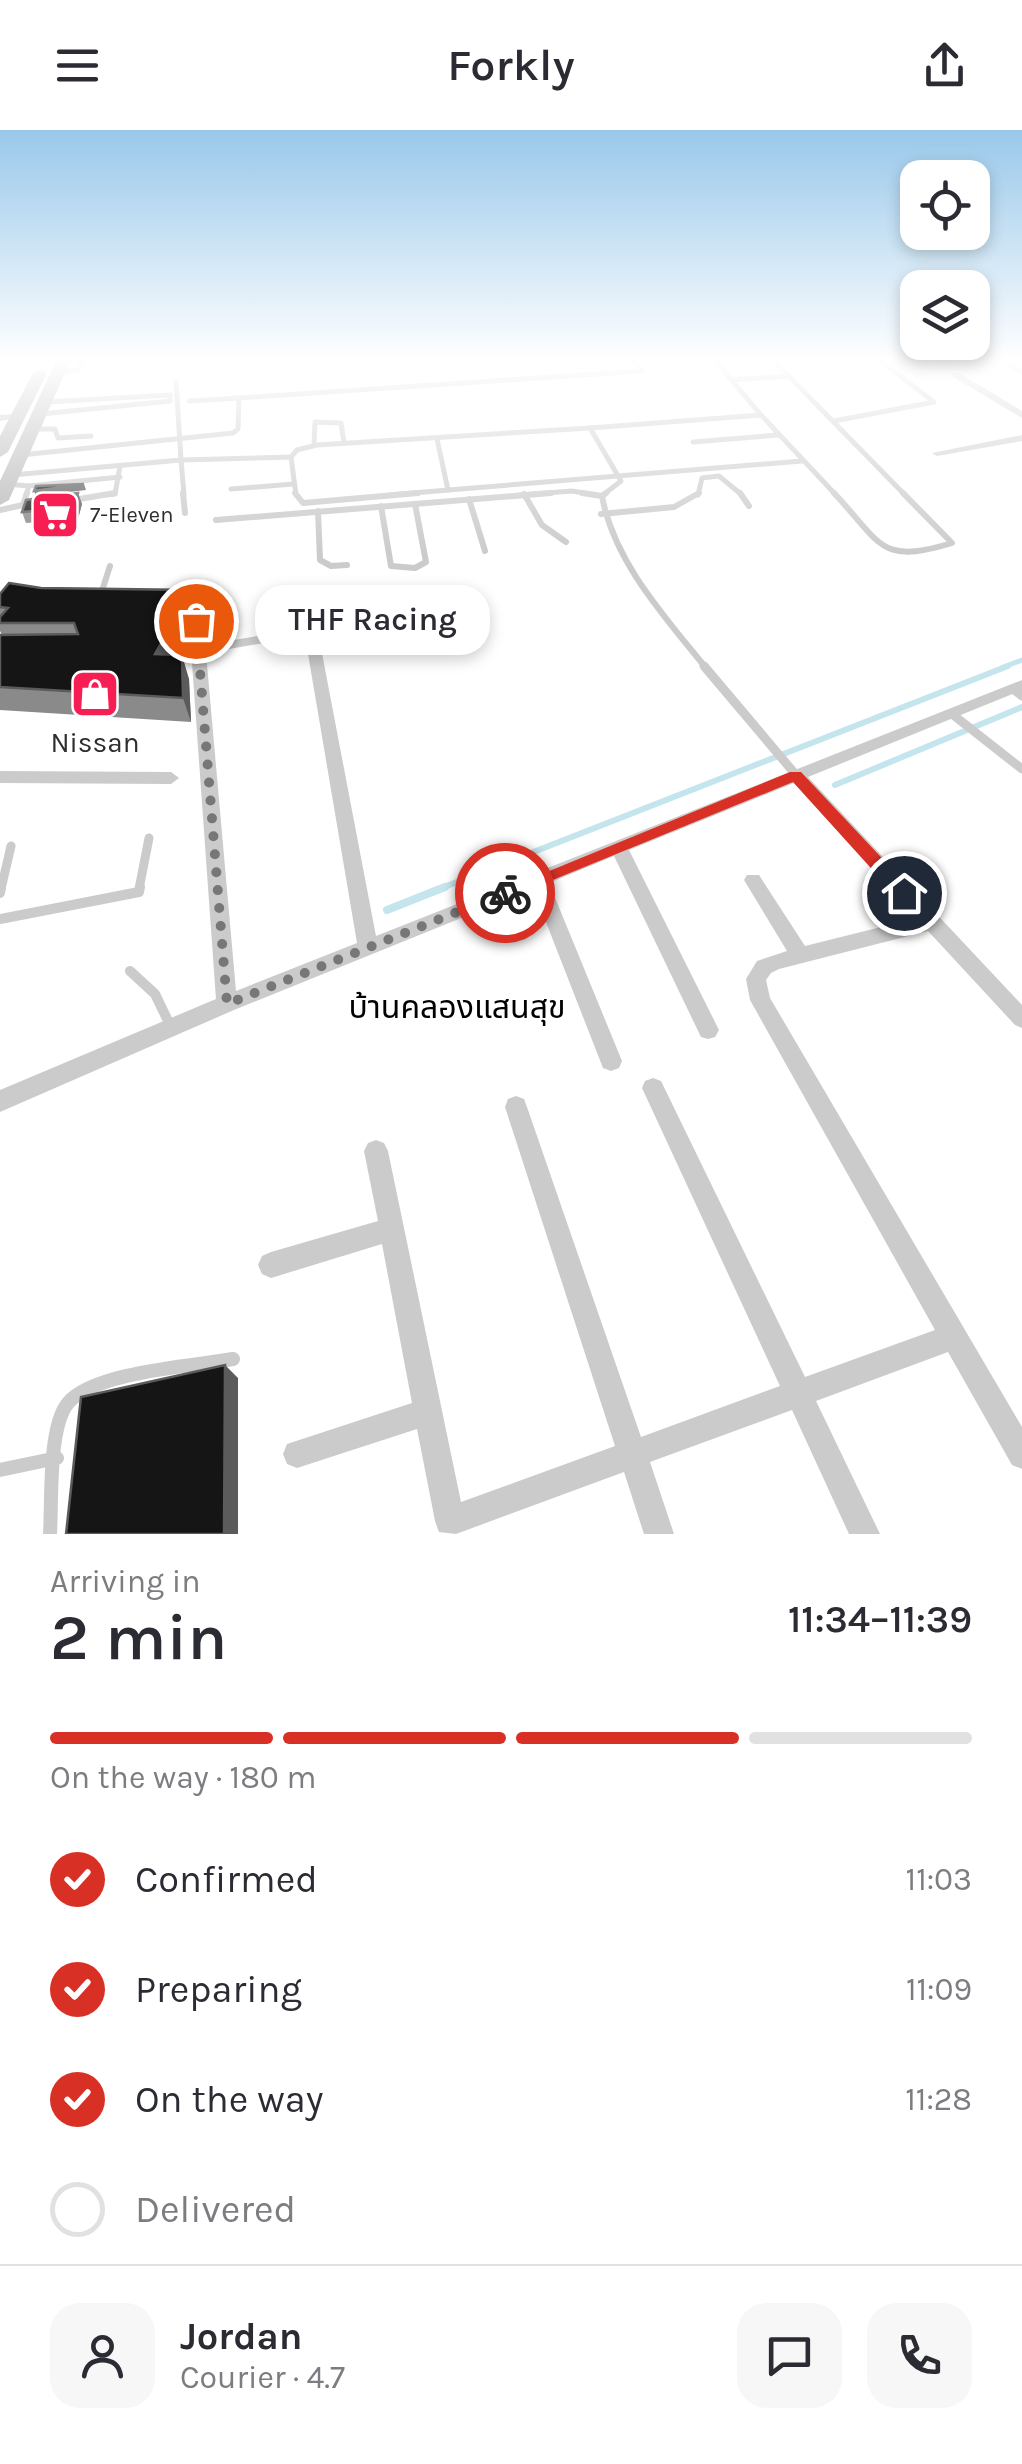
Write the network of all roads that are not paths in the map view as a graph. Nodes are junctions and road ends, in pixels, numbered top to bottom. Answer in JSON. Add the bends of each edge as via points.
{"nodes":[{"id":1,"x":7,"y":425,"type":"edge"},
{"id":2,"x":36,"y":425,"type":"edge"},
{"id":3,"x":51,"y":425,"type":"edge"},
{"id":4,"x":180,"y":425,"type":"edge"},
{"id":5,"x":237,"y":425,"type":"edge"},
{"id":6,"x":315,"y":425,"type":"edge"},
{"id":7,"x":342,"y":425,"type":"edge"},
{"id":8,"x":636,"y":425,"type":"edge"},
{"id":9,"x":769,"y":425,"type":"edge"},
{"id":10,"x":837,"y":425,"type":"edge"},
{"id":11,"x":590,"y":428,"type":"junction"},
{"id":12,"x":778,"y":435,"type":"junction"},
{"id":13,"x":90,"y":436,"type":"dead end"},
{"id":14,"x":437,"y":438,"type":"junction"},
{"id":15,"x":1022,"y":438,"type":"edge"},
{"id":16,"x":182,"y":440,"type":"junction"},
{"id":17,"x":693,"y":442,"type":"dead end"},
{"id":18,"x":344,"y":443,"type":"junction"},
{"id":19,"x":314,"y":446,"type":"junction"},
{"id":20,"x":0,"y":452,"type":"edge"},
{"id":21,"x":936,"y":453,"type":"dead end"},
{"id":22,"x":21,"y":456,"type":"junction"},
{"id":23,"x":292,"y":456,"type":"junction"},
{"id":24,"x":182,"y":460,"type":"junction"},
{"id":25,"x":802,"y":461,"type":"junction"},
{"id":26,"x":120,"y":466,"type":"junction"},
{"id":27,"x":120,"y":478,"type":"junction"},
{"id":28,"x":619,"y":478,"type":"junction"},
{"id":29,"x":10,"y":479,"type":"junction"},
{"id":30,"x":293,"y":484,"type":"junction"},
{"id":31,"x":29,"y":486,"type":"junction"},
{"id":32,"x":231,"y":488,"type":"dead end"},
{"id":33,"x":448,"y":490,"type":"junction"},
{"id":34,"x":524,"y":494,"type":"junction"},
{"id":35,"x":602,"y":496,"type":"junction"},
{"id":36,"x":469,"y":499,"type":"junction"},
{"id":37,"x":0,"y":500,"type":"edge"},
{"id":38,"x":56,"y":502,"type":"edge"},
{"id":39,"x":40,"y":504,"type":"edge"},
{"id":40,"x":415,"y":504,"type":"junction"},
{"id":41,"x":23,"y":506,"type":"junction"},
{"id":42,"x":381,"y":506,"type":"junction"},
{"id":43,"x":749,"y":506,"type":"dead end"},
{"id":44,"x":0,"y":510,"type":"edge"},
{"id":45,"x":318,"y":512,"type":"junction"},
{"id":46,"x":186,"y":513,"type":"dead end"},
{"id":47,"x":601,"y":514,"type":"junction"},
{"id":48,"x":216,"y":520,"type":"dead end"},
{"id":49,"x":566,"y":542,"type":"dead end"},
{"id":50,"x":485,"y":551,"type":"dead end"},
{"id":51,"x":347,"y":565,"type":"dead end"},
{"id":52,"x":110,"y":566,"type":"dead end"},
{"id":53,"x":91,"y":600,"type":"edge"},
{"id":54,"x":196,"y":621,"type":"dead end"},
{"id":55,"x":275,"y":637,"type":"dead end"},
{"id":56,"x":314,"y":648,"type":"dead end"},
{"id":57,"x":199,"y":650,"type":"junction"},
{"id":58,"x":1019,"y":690,"type":"edge"},
{"id":59,"x":952,"y":714,"type":"junction"},
{"id":60,"x":1022,"y":769,"type":"edge"},
{"id":61,"x":796,"y":776,"type":"junction"},
{"id":62,"x":0,"y":778,"type":"edge"},
{"id":63,"x":171,"y":778,"type":"dead end"},
{"id":64,"x":148,"y":838,"type":"dead end"},
{"id":65,"x":12,"y":846,"type":"dead end"},
{"id":66,"x":619,"y":848,"type":"junction"},
{"id":67,"x":538,"y":879,"type":"junction"},
{"id":68,"x":753,"y":880,"type":"dead end"},
{"id":69,"x":0,"y":893,"type":"edge"},
{"id":70,"x":0,"y":919,"type":"edge"},
{"id":71,"x":932,"y":922,"type":"junction"},
{"id":72,"x":368,"y":948,"type":"junction"},
{"id":73,"x":801,"y":956,"type":"junction"},
{"id":74,"x":130,"y":971,"type":"dead end"},
{"id":75,"x":227,"y":1004,"type":"junction"},
{"id":76,"x":1022,"y":1019,"type":"edge"},
{"id":77,"x":172,"y":1027,"type":"junction"},
{"id":78,"x":708,"y":1030,"type":"dead end"},
{"id":79,"x":611,"y":1061,"type":"dead end"},
{"id":80,"x":653,"y":1088,"type":"dead end"},
{"id":81,"x":0,"y":1101,"type":"edge"},
{"id":82,"x":516,"y":1106,"type":"dead end"},
{"id":83,"x":376,"y":1150,"type":"dead end"},
{"id":84,"x":388,"y":1230,"type":"junction"},
{"id":85,"x":272,"y":1265,"type":"dead end"},
{"id":86,"x":953,"y":1337,"type":"junction"},
{"id":87,"x":234,"y":1360,"type":"dead end"},
{"id":88,"x":799,"y":1395,"type":"junction"},
{"id":89,"x":427,"y":1412,"type":"junction"},
{"id":90,"x":297,"y":1454,"type":"dead end"},
{"id":91,"x":1022,"y":1455,"type":"edge"},
{"id":92,"x":633,"y":1456,"type":"junction"},
{"id":93,"x":57,"y":1458,"type":"junction"},
{"id":94,"x":0,"y":1470,"type":"edge"},
{"id":95,"x":451,"y":1527,"type":"edge"},
{"id":96,"x":50,"y":1534,"type":"edge"},
{"id":97,"x":659,"y":1534,"type":"edge"},
{"id":98,"x":865,"y":1534,"type":"edge"}],
"edges":[{"from":1,"to":20,"type":"main road"},
{"from":2,"to":22,"type":"main road"},
{"from":3,"to":13,"type":"lane","via":[[58,438]]},
{"from":4,"to":16,"type":"lane"},
{"from":5,"to":16,"type":"lane","via":[[237,431]]},
{"from":6,"to":19,"type":"lane"},
{"from":7,"to":18,"type":"lane"},
{"from":8,"to":11,"type":"lane"},
{"from":9,"to":12,"type":"lane"},
{"from":10,"to":25,"type":"lane","via":[[952,542],[916,556],[893,553]]},
{"from":11,"to":14,"type":"lane"},
{"from":11,"to":28,"type":"lane"},
{"from":12,"to":17,"type":"lane"},
{"from":12,"to":25,"type":"lane"},
{"from":14,"to":18,"type":"lane"},
{"from":14,"to":33,"type":"lane"},
{"from":15,"to":21,"type":"street"},
{"from":16,"to":22,"type":"lane"},
{"from":16,"to":24,"type":"lane"},
{"from":18,"to":19,"type":"lane"},
{"from":19,"to":23,"type":"lane"},
{"from":22,"to":29,"type":"main road"},
{"from":23,"to":24,"type":"lane"},
{"from":23,"to":30,"type":"lane"},
{"from":24,"to":26,"type":"lane"},
{"from":24,"to":46,"type":"lane"},
{"from":25,"to":28,"type":"lane"},
{"from":26,"to":27,"type":"lane"},
{"from":26,"to":29,"type":"lane"},
{"from":27,"to":31,"type":"lane"},
{"from":27,"to":38,"type":"lane","via":[[111,496]]},
{"from":28,"to":33,"type":"lane"},
{"from":28,"to":35,"type":"lane"},
{"from":29,"to":31,"type":"lane"},
{"from":29,"to":37,"type":"main road"},
{"from":30,"to":32,"type":"lane"},
{"from":30,"to":33,"type":"lane","via":[[304,503]]},
{"from":31,"to":41,"type":"lane"},
{"from":34,"to":35,"type":"lane","via":[[582,490]]},
{"from":34,"to":36,"type":"lane"},
{"from":34,"to":49,"type":"lane","via":[[542,525]]},
{"from":35,"to":47,"type":"lane"},
{"from":36,"to":40,"type":"lane"},
{"from":36,"to":50,"type":"lane"},
{"from":39,"to":41,"type":"lane"},
{"from":40,"to":42,"type":"lane"},
{"from":40,"to":42,"type":"lane","via":[[426,562],[402,569],[391,566]]},
{"from":41,"to":44,"type":"lane"},
{"from":42,"to":45,"type":"lane"},
{"from":43,"to":47,"type":"lane","via":[[730,479],[717,474],[702,478],[698,497],[682,506]]},
{"from":45,"to":48,"type":"lane"},
{"from":45,"to":51,"type":"lane","via":[[320,560]]},
{"from":47,"to":61,"type":"lane","via":[[634,573]]},
{"from":52,"to":53,"type":"lane","via":[[105,591]]},
{"from":54,"to":57,"type":"street"},
{"from":55,"to":57,"type":"street"},
{"from":56,"to":72,"type":"street"},
{"from":57,"to":75,"type":"street"},
{"from":58,"to":59,"type":"street"},
{"from":59,"to":60,"type":"lane"},
{"from":59,"to":61,"type":"street"},
{"from":61,"to":66,"type":"street"},
{"from":61,"to":71,"type":"street"},
{"from":62,"to":63,"type":"street"},
{"from":64,"to":70,"type":"lane","via":[[139,892]]},
{"from":65,"to":69,"type":"lane"},
{"from":66,"to":67,"type":"street"},
{"from":66,"to":78,"type":"street"},
{"from":67,"to":72,"type":"street"},
{"from":67,"to":79,"type":"street"},
{"from":68,"to":73,"type":"street"},
{"from":71,"to":73,"type":"street"},
{"from":71,"to":76,"type":"street"},
{"from":72,"to":75,"type":"street"},
{"from":73,"to":86,"type":"street","via":[[764,967],[756,979],[760,1000]]},
{"from":74,"to":77,"type":"lane","via":[[155,994]]},
{"from":75,"to":77,"type":"street"},
{"from":77,"to":81,"type":"street"},
{"from":80,"to":88,"type":"street"},
{"from":82,"to":92,"type":"street"},
{"from":83,"to":84,"type":"street"},
{"from":84,"to":85,"type":"street"},
{"from":84,"to":89,"type":"street"},
{"from":86,"to":88,"type":"street"},
{"from":86,"to":91,"type":"street"},
{"from":87,"to":93,"type":"lane","via":[[88,1388],[67,1404]]},
{"from":88,"to":92,"type":"street"},
{"from":88,"to":98,"type":"street"},
{"from":89,"to":90,"type":"street"},
{"from":89,"to":95,"type":"street"},
{"from":92,"to":95,"type":"street"},
{"from":92,"to":97,"type":"street"},
{"from":93,"to":94,"type":"lane"},
{"from":93,"to":96,"type":"lane"}]}
